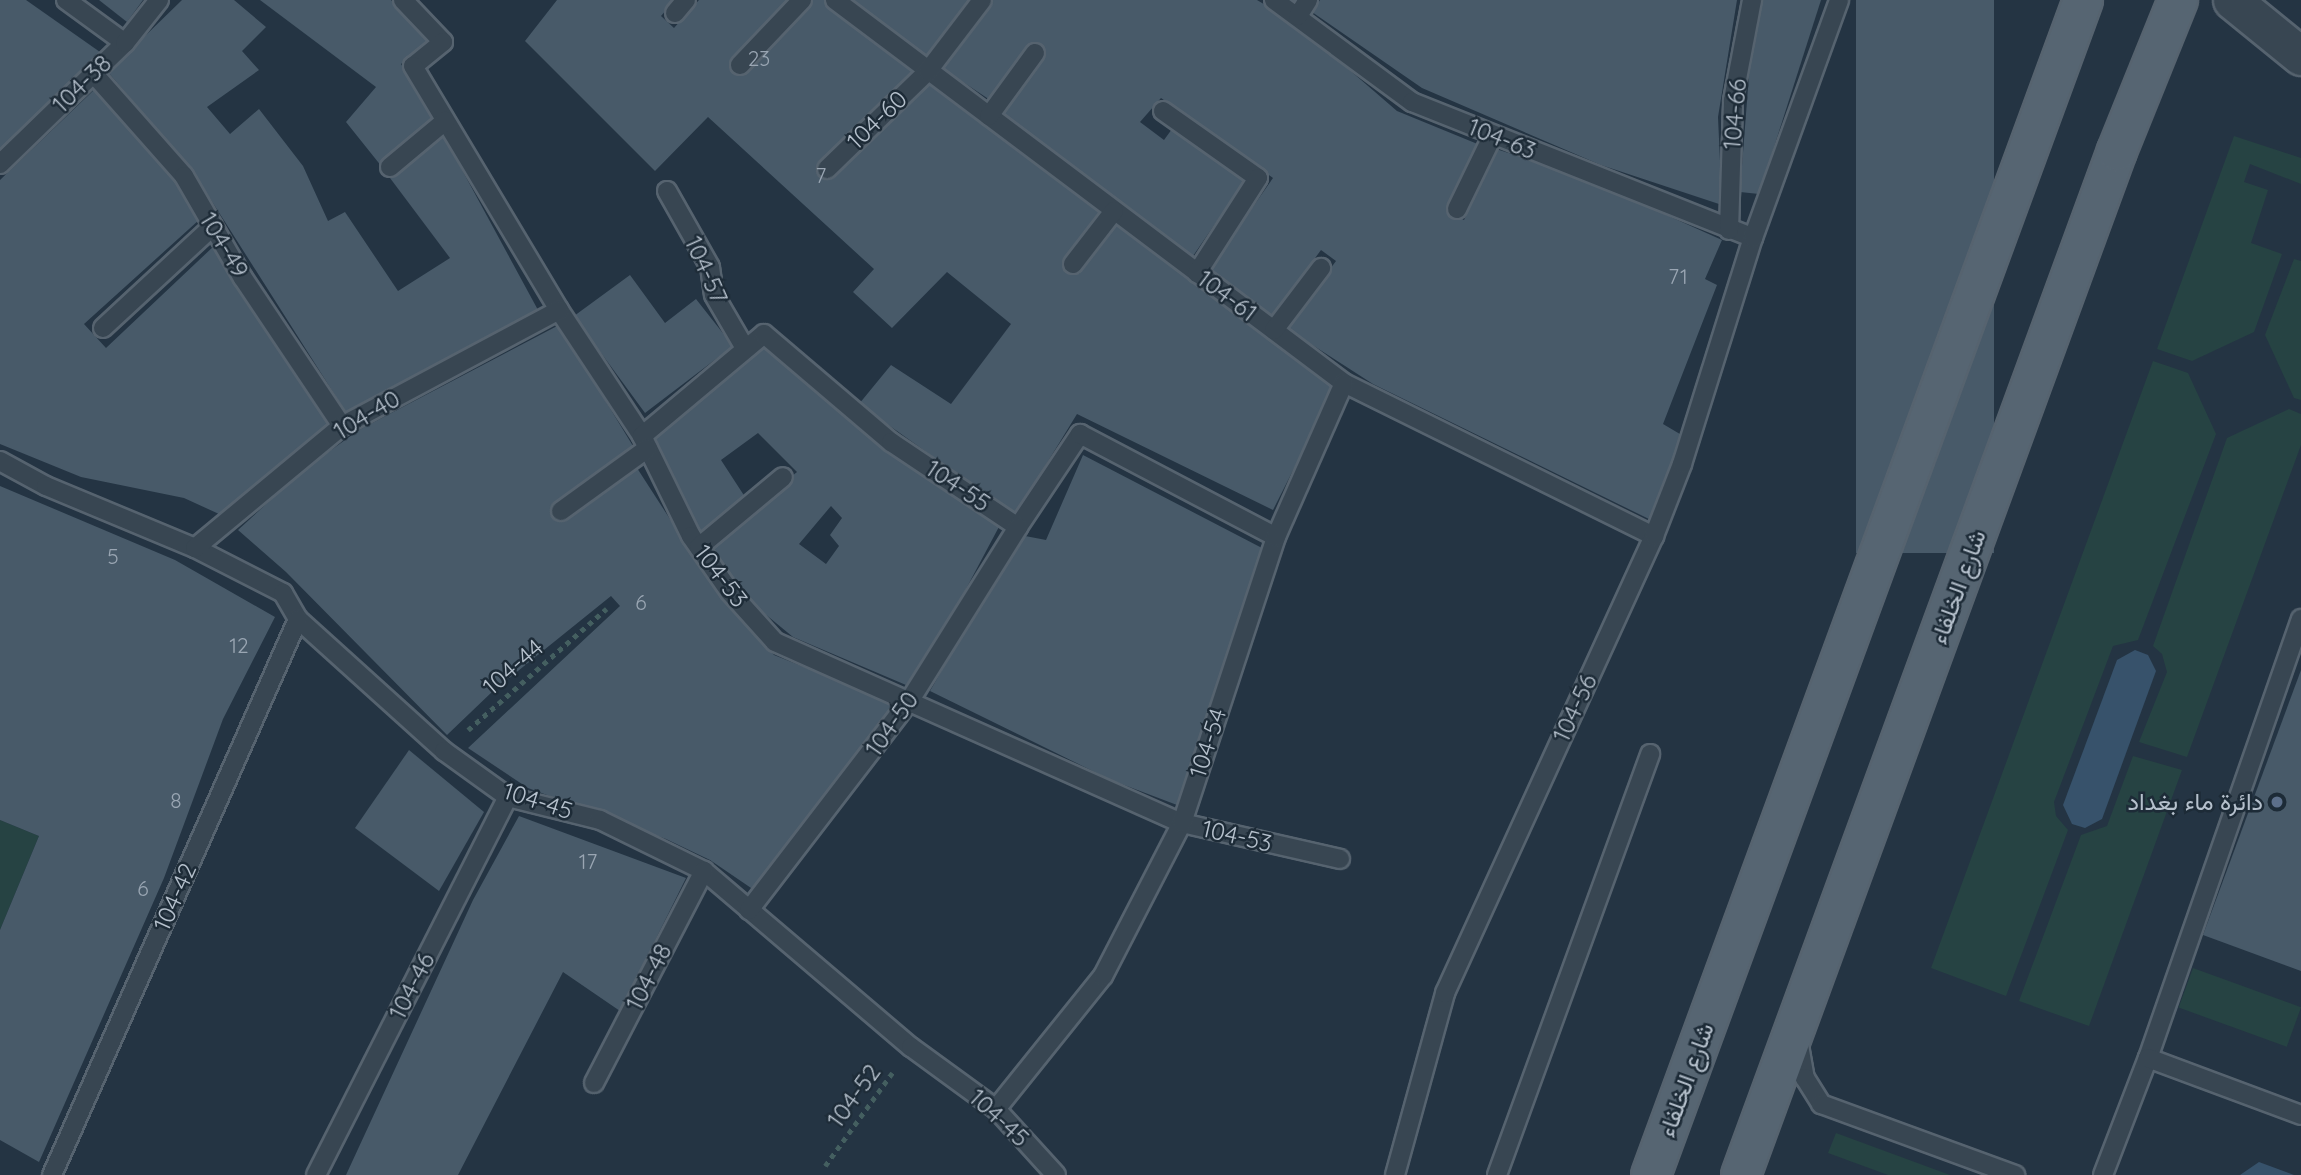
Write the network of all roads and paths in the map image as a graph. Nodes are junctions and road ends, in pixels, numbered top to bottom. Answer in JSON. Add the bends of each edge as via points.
{"nodes":[{"id":1,"x":65,"y":0,"type":"edge"},
{"id":2,"x":159,"y":0,"type":"edge"},
{"id":3,"x":403,"y":0,"type":"edge"},
{"id":4,"x":803,"y":0,"type":"edge"},
{"id":5,"x":835,"y":0,"type":"edge"},
{"id":6,"x":982,"y":0,"type":"edge"},
{"id":7,"x":1274,"y":0,"type":"edge"},
{"id":8,"x":1308,"y":0,"type":"edge"},
{"id":9,"x":1752,"y":0,"type":"edge"},
{"id":10,"x":1839,"y":0,"type":"edge"},
{"id":11,"x":2082,"y":0,"type":"edge"},
{"id":12,"x":2178,"y":0,"type":"edge"},
{"id":13,"x":2232,"y":0,"type":"edge"},
{"id":14,"x":1298,"y":16,"type":"junction"},
{"id":15,"x":125,"y":43,"type":"junction"},
{"id":16,"x":1035,"y":52,"type":"dead end"},
{"id":17,"x":2301,"y":56,"type":"edge"},
{"id":18,"x":740,"y":65,"type":"dead end"},
{"id":19,"x":928,"y":71,"type":"junction"},
{"id":20,"x":93,"y":73,"type":"junction"},
{"id":21,"x":1163,"y":111,"type":"dead end"},
{"id":22,"x":989,"y":117,"type":"junction"},
{"id":23,"x":445,"y":121,"type":"junction"},
{"id":24,"x":1493,"y":135,"type":"junction"},
{"id":25,"x":0,"y":164,"type":"edge"},
{"id":26,"x":390,"y":167,"type":"dead end"},
{"id":27,"x":827,"y":169,"type":"dead end"},
{"id":28,"x":667,"y":191,"type":"dead end"},
{"id":29,"x":1457,"y":209,"type":"dead end"},
{"id":30,"x":1114,"y":211,"type":"junction"},
{"id":31,"x":213,"y":226,"type":"junction"},
{"id":32,"x":1729,"y":230,"type":"junction"},
{"id":33,"x":1753,"y":238,"type":"junction"},
{"id":34,"x":1073,"y":264,"type":"dead end"},
{"id":35,"x":1321,"y":268,"type":"dead end"},
{"id":36,"x":1197,"y":273,"type":"junction"},
{"id":37,"x":559,"y":310,"type":"junction"},
{"id":38,"x":103,"y":328,"type":"dead end"},
{"id":39,"x":1274,"y":330,"type":"junction"},
{"id":40,"x":745,"y":348,"type":"junction"},
{"id":41,"x":1344,"y":383,"type":"junction"},
{"id":42,"x":342,"y":426,"type":"junction"},
{"id":43,"x":645,"y":442,"type":"junction"},
{"id":44,"x":0,"y":461,"type":"edge"},
{"id":45,"x":783,"y":477,"type":"dead end"},
{"id":46,"x":561,"y":511,"type":"dead end"},
{"id":47,"x":1018,"y":527,"type":"junction"},
{"id":48,"x":1654,"y":536,"type":"junction"},
{"id":49,"x":1276,"y":537,"type":"junction"},
{"id":50,"x":699,"y":547,"type":"junction"},
{"id":51,"x":195,"y":548,"type":"junction"},
{"id":52,"x":606,"y":609,"type":"dead end"},
{"id":53,"x":299,"y":619,"type":"junction"},
{"id":54,"x":2301,"y":619,"type":"edge"},
{"id":55,"x":910,"y":700,"type":"junction"},
{"id":56,"x":444,"y":751,"type":"junction"},
{"id":57,"x":1650,"y":754,"type":"dead end"},
{"id":58,"x":508,"y":797,"type":"junction"},
{"id":59,"x":1182,"y":823,"type":"junction"},
{"id":60,"x":1340,"y":859,"type":"dead end"},
{"id":61,"x":704,"y":871,"type":"junction"},
{"id":62,"x":750,"y":910,"type":"junction"},
{"id":63,"x":1801,"y":1014,"type":"junction"},
{"id":64,"x":911,"y":1047,"type":"junction"},
{"id":65,"x":2148,"y":1058,"type":"junction"},
{"id":66,"x":594,"y":1083,"type":"dead end"},
{"id":67,"x":996,"y":1109,"type":"junction"},
{"id":68,"x":2301,"y":1115,"type":"edge"},
{"id":69,"x":825,"y":1166,"type":"dead end"},
{"id":70,"x":1992,"y":1171,"type":"edge"},
{"id":71,"x":52,"y":1175,"type":"edge"},
{"id":72,"x":316,"y":1175,"type":"edge"},
{"id":73,"x":1056,"y":1175,"type":"edge"},
{"id":74,"x":1395,"y":1175,"type":"edge"},
{"id":75,"x":1497,"y":1175,"type":"edge"},
{"id":76,"x":1651,"y":1175,"type":"edge"},
{"id":77,"x":1741,"y":1175,"type":"edge"},
{"id":78,"x":2015,"y":1175,"type":"edge"},
{"id":79,"x":2103,"y":1175,"type":"edge"}],
"edges":[{"from":1,"to":15,"type":"lane"},
{"from":2,"to":15,"type":"lane","name":"104-38"},
{"from":3,"to":23,"type":"lane","name":"104-53","via":[[443,42],[413,66]]},
{"from":4,"to":18,"type":"lane"},
{"from":5,"to":19,"type":"lane","name":"104-61"},
{"from":6,"to":19,"type":"lane","name":"104-60"},
{"from":7,"to":14,"type":"lane","name":"104-63"},
{"from":8,"to":14,"type":"lane"},
{"from":9,"to":32,"type":"lane","name":"104-66","via":[[1733,100]]},
{"from":10,"to":33,"type":"lane","name":"104-56"},
{"from":11,"to":76,"type":"main road","name":"شارع الخلفاء"},
{"from":12,"to":63,"type":"main road","name":"شارع الخلفاء","via":[[2117,151]]},
{"from":13,"to":17,"type":"street"},
{"from":14,"to":24,"type":"lane","name":"104-63","via":[[1412,102]]},
{"from":15,"to":20,"type":"lane","name":"104-38"},
{"from":16,"to":22,"type":"lane"},
{"from":19,"to":22,"type":"lane","name":"104-61"},
{"from":19,"to":27,"type":"lane","name":"104-60"},
{"from":20,"to":25,"type":"lane","name":"104-38"},
{"from":20,"to":31,"type":"lane","name":"104-49","via":[[184,176]]},
{"from":21,"to":36,"type":"lane","via":[[1258,178]]},
{"from":22,"to":30,"type":"lane","name":"104-61"},
{"from":23,"to":26,"type":"lane"},
{"from":23,"to":37,"type":"lane","name":"104-53"},
{"from":24,"to":29,"type":"lane"},
{"from":24,"to":32,"type":"lane","name":"104-63"},
{"from":28,"to":40,"type":"lane","name":"104-57","via":[[710,267],[714,295]]},
{"from":30,"to":34,"type":"lane"},
{"from":30,"to":36,"type":"lane","name":"104-61"},
{"from":31,"to":38,"type":"lane"},
{"from":31,"to":42,"type":"lane","name":"104-49"},
{"from":32,"to":33,"type":"lane","name":"104-63"},
{"from":33,"to":48,"type":"lane","name":"104-56","via":[[1682,464]]},
{"from":35,"to":39,"type":"lane"},
{"from":36,"to":39,"type":"lane","name":"104-61"},
{"from":37,"to":42,"type":"lane","name":"104-40"},
{"from":37,"to":43,"type":"lane","name":"104-53"},
{"from":39,"to":41,"type":"lane","name":"104-61"},
{"from":40,"to":43,"type":"lane","name":"104-55"},
{"from":40,"to":47,"type":"lane","name":"104-55","via":[[764,334],[891,442]]},
{"from":41,"to":48,"type":"lane","name":"104-61"},
{"from":41,"to":49,"type":"lane","name":"104-54"},
{"from":42,"to":51,"type":"lane","name":"104-40"},
{"from":43,"to":46,"type":"lane","name":"104-55"},
{"from":43,"to":50,"type":"lane","name":"104-53"},
{"from":44,"to":51,"type":"lane","name":"104-45","via":[[46,486]]},
{"from":45,"to":50,"type":"lane"},
{"from":47,"to":49,"type":"lane","via":[[1080,434]]},
{"from":47,"to":55,"type":"lane","name":"104-50"},
{"from":48,"to":74,"type":"lane","name":"104-56","via":[[1445,993]]},
{"from":49,"to":59,"type":"lane","name":"104-54"},
{"from":50,"to":55,"type":"lane","name":"104-53","via":[[775,642]]},
{"from":51,"to":53,"type":"lane","name":"104-45","via":[[283,593]]},
{"from":52,"to":56,"type":"path","name":"104-44"},
{"from":53,"to":56,"type":"lane","name":"104-45"},
{"from":53,"to":71,"type":"lane","name":"104-42"},
{"from":54,"to":65,"type":"lane"},
{"from":55,"to":59,"type":"lane","name":"104-53"},
{"from":55,"to":62,"type":"lane","name":"104-50"},
{"from":56,"to":58,"type":"lane","name":"104-45"},
{"from":57,"to":75,"type":"lane"},
{"from":58,"to":61,"type":"lane","name":"104-45","via":[[600,820]]},
{"from":58,"to":72,"type":"lane","name":"104-46"},
{"from":59,"to":60,"type":"lane","name":"104-53"},
{"from":59,"to":67,"type":"lane","name":"104-54","via":[[1103,976]]},
{"from":61,"to":62,"type":"lane","name":"104-45"},
{"from":61,"to":66,"type":"lane","name":"104-48"},
{"from":62,"to":64,"type":"lane","name":"104-45"},
{"from":63,"to":70,"type":"lane","via":[[1801,1066],[1821,1104]]},
{"from":63,"to":77,"type":"main road","name":"شارع الخلفاء"},
{"from":64,"to":67,"type":"lane","name":"104-45"},
{"from":64,"to":69,"type":"path","name":"104-52"},
{"from":65,"to":68,"type":"lane"},
{"from":65,"to":79,"type":"lane"},
{"from":67,"to":73,"type":"lane","name":"104-45"},
{"from":70,"to":78,"type":"lane"}]}
